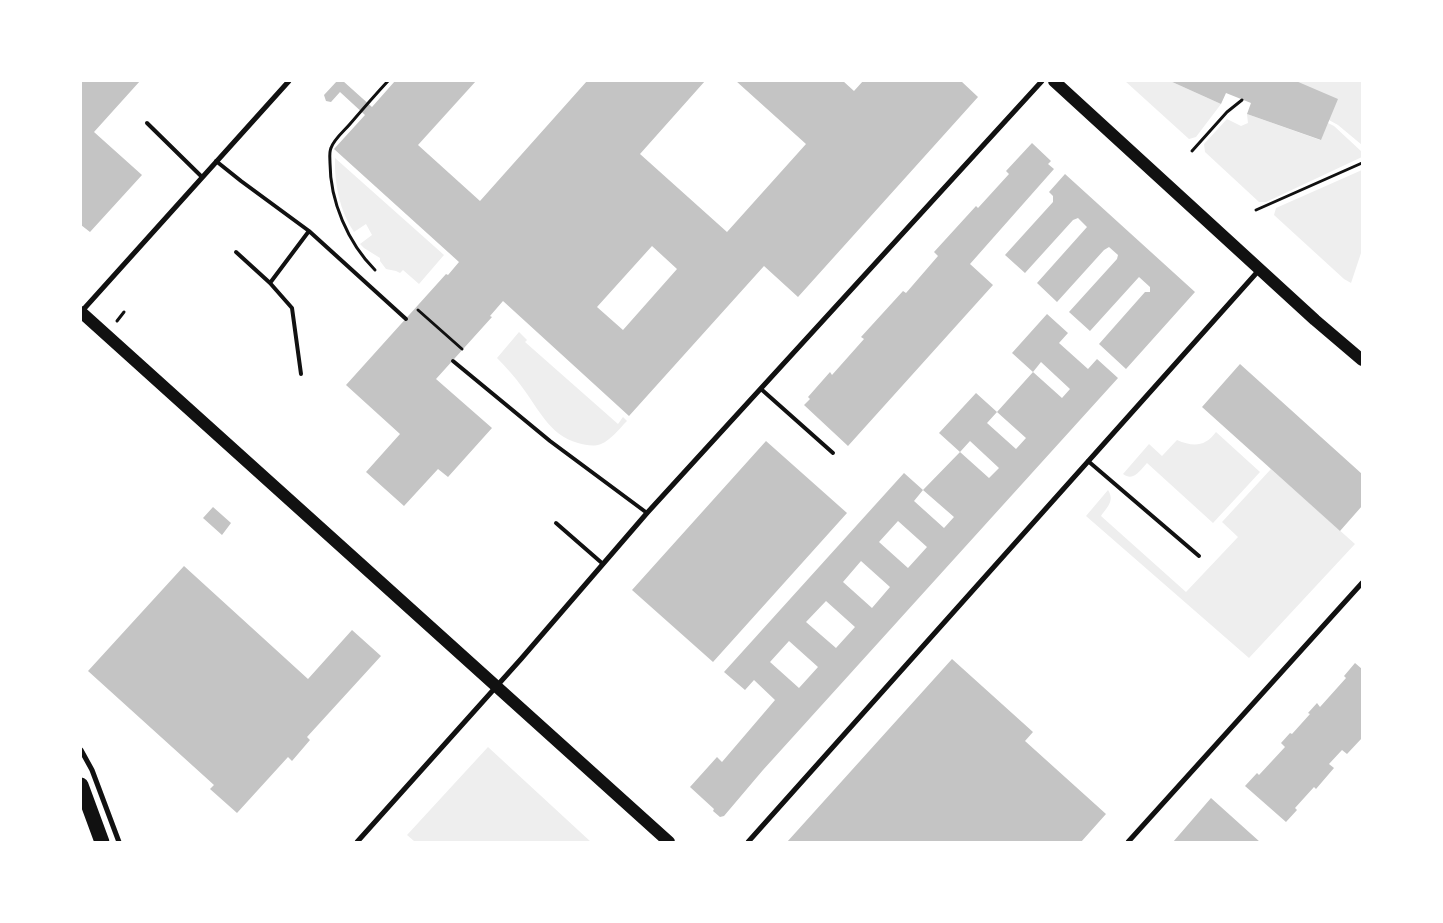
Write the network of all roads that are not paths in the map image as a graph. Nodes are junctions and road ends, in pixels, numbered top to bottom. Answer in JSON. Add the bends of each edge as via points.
{"nodes":[{"id":1,"x":289,"y":81,"type":"edge"},
{"id":2,"x":1042,"y":81,"type":"edge"},
{"id":3,"x":1054,"y":81,"type":"edge"},
{"id":4,"x":147,"y":123,"type":"dead end"},
{"id":5,"x":216,"y":161,"type":"junction"},
{"id":6,"x":202,"y":177,"type":"junction"},
{"id":7,"x":309,"y":231,"type":"junction"},
{"id":8,"x":236,"y":252,"type":"dead end"},
{"id":9,"x":1260,"y":268,"type":"junction"},
{"id":10,"x":270,"y":283,"type":"junction"},
{"id":11,"x":81,"y":312,"type":"edge"},
{"id":12,"x":406,"y":319,"type":"dead end"},
{"id":13,"x":1362,"y":360,"type":"edge"},
{"id":14,"x":453,"y":361,"type":"dead end"},
{"id":15,"x":301,"y":374,"type":"dead end"},
{"id":16,"x":761,"y":389,"type":"junction"},
{"id":17,"x":833,"y":453,"type":"dead end"},
{"id":18,"x":1088,"y":461,"type":"junction"},
{"id":19,"x":647,"y":513,"type":"junction"},
{"id":20,"x":556,"y":522,"type":"dead end"},
{"id":21,"x":1199,"y":556,"type":"dead end"},
{"id":22,"x":603,"y":564,"type":"junction"},
{"id":23,"x":1362,"y":583,"type":"edge"},
{"id":24,"x":496,"y":686,"type":"junction"},
{"id":25,"x":81,"y":750,"type":"edge"},
{"id":26,"x":81,"y":785,"type":"edge"},
{"id":27,"x":102,"y":842,"type":"edge"},
{"id":28,"x":120,"y":842,"type":"edge"},
{"id":29,"x":357,"y":842,"type":"edge"},
{"id":30,"x":669,"y":842,"type":"edge"},
{"id":31,"x":748,"y":842,"type":"edge"},
{"id":32,"x":1128,"y":842,"type":"edge"}],
"edges":[{"from":1,"to":5,"type":"street"},
{"from":2,"to":16,"type":"street"},
{"from":3,"to":9,"type":"main road"},
{"from":4,"to":6,"type":"lane"},
{"from":5,"to":6,"type":"street"},
{"from":5,"to":7,"type":"lane"},
{"from":6,"to":11,"type":"street"},
{"from":7,"to":10,"type":"lane"},
{"from":7,"to":12,"type":"lane"},
{"from":8,"to":10,"type":"lane"},
{"from":9,"to":13,"type":"main road"},
{"from":9,"to":18,"type":"street"},
{"from":10,"to":15,"type":"lane","via":[[292,308]]},
{"from":11,"to":24,"type":"main road"},
{"from":14,"to":19,"type":"lane","via":[[550,441]]},
{"from":16,"to":17,"type":"lane"},
{"from":16,"to":19,"type":"street"},
{"from":18,"to":21,"type":"lane"},
{"from":18,"to":31,"type":"street"},
{"from":19,"to":22,"type":"street"},
{"from":20,"to":22,"type":"lane"},
{"from":22,"to":24,"type":"street"},
{"from":23,"to":32,"type":"street"},
{"from":24,"to":29,"type":"street"},
{"from":24,"to":30,"type":"main road"},
{"from":25,"to":28,"type":"street"},
{"from":26,"to":27,"type":"highway"}]}
